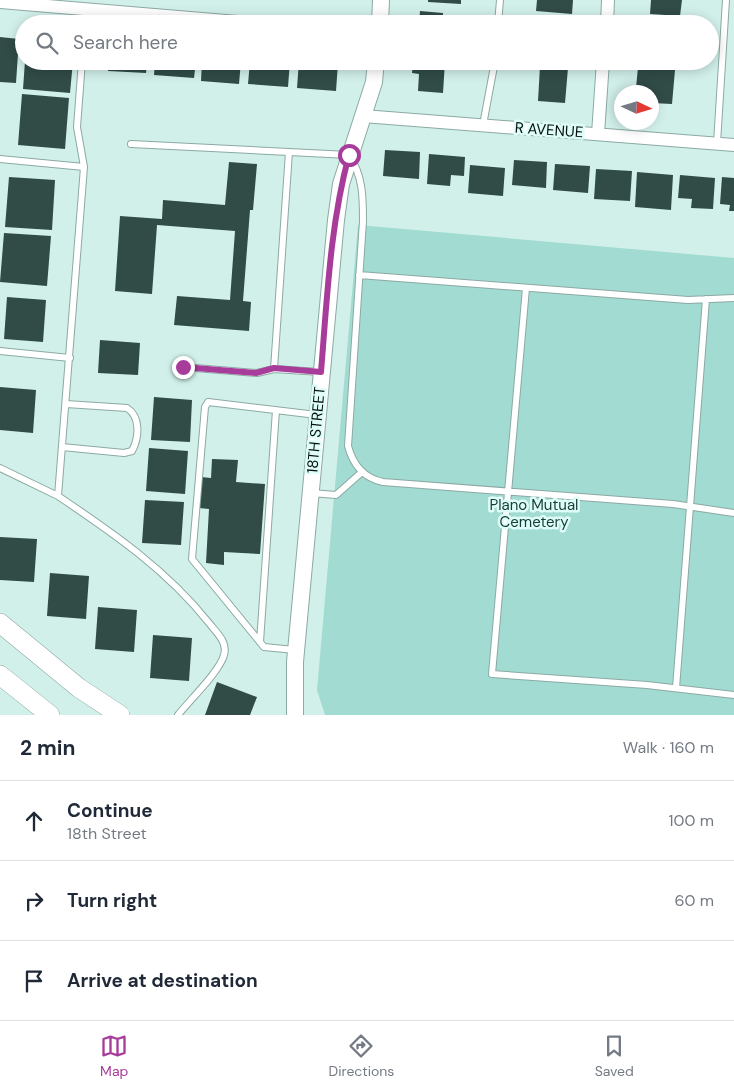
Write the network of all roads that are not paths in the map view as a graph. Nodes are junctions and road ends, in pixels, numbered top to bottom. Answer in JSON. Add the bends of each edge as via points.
{"nodes":[{"id":1,"x":381,"y":0,"type":"edge"},
{"id":2,"x":500,"y":0,"type":"edge"},
{"id":3,"x":608,"y":0,"type":"edge"},
{"id":4,"x":726,"y":0,"type":"edge"},
{"id":5,"x":0,"y":2,"type":"edge"},
{"id":6,"x":86,"y":9,"type":"junction"},
{"id":7,"x":86,"y":15,"type":"edge"},
{"id":8,"x":156,"y":15,"type":"edge"},
{"id":9,"x":380,"y":15,"type":"edge"},
{"id":10,"x":499,"y":15,"type":"edge"},
{"id":11,"x":607,"y":15,"type":"edge"},
{"id":12,"x":81,"y":70,"type":"edge"},
{"id":13,"x":375,"y":70,"type":"edge"},
{"id":14,"x":493,"y":70,"type":"edge"},
{"id":15,"x":603,"y":70,"type":"edge"},
{"id":16,"x":363,"y":116,"type":"junction"},
{"id":17,"x":483,"y":125,"type":"junction"},
{"id":18,"x":598,"y":134,"type":"junction"},
{"id":19,"x":717,"y":143,"type":"junction"},
{"id":20,"x":131,"y":144,"type":"dead end"},
{"id":21,"x":734,"y":144,"type":"edge"},
{"id":22,"x":289,"y":152,"type":"junction"},
{"id":23,"x":349,"y":155,"type":"junction"},
{"id":24,"x":0,"y":159,"type":"edge"},
{"id":25,"x":84,"y":167,"type":"junction"},
{"id":26,"x":359,"y":275,"type":"junction"},
{"id":27,"x":526,"y":288,"type":"junction"},
{"id":28,"x":734,"y":298,"type":"edge"},
{"id":29,"x":706,"y":299,"type":"junction"},
{"id":30,"x":0,"y":352,"type":"edge"},
{"id":31,"x":70,"y":358,"type":"junction"},
{"id":32,"x":183,"y":367,"type":"dead end"},
{"id":33,"x":274,"y":368,"type":"junction"},
{"id":34,"x":321,"y":372,"type":"junction"},
{"id":35,"x":66,"y":404,"type":"junction"},
{"id":36,"x":276,"y":410,"type":"junction"},
{"id":37,"x":317,"y":415,"type":"junction"},
{"id":38,"x":62,"y":447,"type":"junction"},
{"id":39,"x":0,"y":468,"type":"edge"},
{"id":40,"x":362,"y":472,"type":"junction"},
{"id":41,"x":508,"y":492,"type":"junction"},
{"id":42,"x":310,"y":493,"type":"junction"},
{"id":43,"x":58,"y":496,"type":"junction"},
{"id":44,"x":690,"y":507,"type":"junction"},
{"id":45,"x":734,"y":513,"type":"edge"},
{"id":46,"x":0,"y":623,"type":"edge"},
{"id":47,"x":260,"y":642,"type":"junction"},
{"id":48,"x":296,"y":650,"type":"junction"},
{"id":49,"x":0,"y":675,"type":"edge"},
{"id":50,"x":676,"y":688,"type":"junction"},
{"id":51,"x":734,"y":695,"type":"edge"},
{"id":52,"x":50,"y":715,"type":"edge"},
{"id":53,"x":120,"y":715,"type":"edge"},
{"id":54,"x":178,"y":715,"type":"edge"},
{"id":55,"x":295,"y":715,"type":"edge"}],
"edges":[{"from":1,"to":9,"type":"street"},
{"from":2,"to":10,"type":"lane"},
{"from":3,"to":11,"type":"street"},
{"from":4,"to":19,"type":"lane"},
{"from":5,"to":6,"type":"street"},
{"from":6,"to":7,"type":"lane"},
{"from":6,"to":8,"type":"street"},
{"from":12,"to":25,"type":"lane","via":[[77,127]]},
{"from":13,"to":16,"type":"street","name":"18TH STREET"},
{"from":14,"to":17,"type":"lane"},
{"from":15,"to":18,"type":"street"},
{"from":16,"to":17,"type":"street","name":"R AVENUE"},
{"from":16,"to":23,"type":"street","name":"18TH STREET"},
{"from":17,"to":18,"type":"street","name":"R AVENUE"},
{"from":18,"to":19,"type":"street","name":"R AVENUE"},
{"from":19,"to":21,"type":"street","name":"R AVENUE"},
{"from":20,"to":22,"type":"lane"},
{"from":22,"to":23,"type":"lane"},
{"from":22,"to":33,"type":"lane"},
{"from":23,"to":26,"type":"lane","via":[[362,184]]},
{"from":23,"to":34,"type":"street","name":"18TH STREET","via":[[335,229]]},
{"from":24,"to":25,"type":"lane"},
{"from":25,"to":31,"type":"lane"},
{"from":26,"to":27,"type":"lane"},
{"from":26,"to":40,"type":"lane","via":[[348,437],[350,453]]},
{"from":27,"to":29,"type":"lane"},
{"from":27,"to":41,"type":"lane"},
{"from":28,"to":29,"type":"lane"},
{"from":29,"to":44,"type":"lane"},
{"from":30,"to":31,"type":"lane"},
{"from":31,"to":35,"type":"lane"},
{"from":32,"to":33,"type":"lane","via":[[256,373]]},
{"from":33,"to":34,"type":"lane"},
{"from":34,"to":37,"type":"street","name":"18TH STREET"},
{"from":35,"to":38,"type":"lane"},
{"from":35,"to":38,"type":"lane","via":[[127,408],[135,413],[138,421],[136,445],[132,452],[124,453]]},
{"from":36,"to":37,"type":"lane"},
{"from":36,"to":47,"type":"lane"},
{"from":36,"to":47,"type":"lane","via":[[208,402],[204,407],[192,559]]},
{"from":37,"to":42,"type":"street","name":"18TH STREET"},
{"from":38,"to":43,"type":"lane"},
{"from":39,"to":43,"type":"lane"},
{"from":40,"to":41,"type":"lane","via":[[383,482]]},
{"from":40,"to":42,"type":"lane","via":[[336,495]]},
{"from":41,"to":44,"type":"lane"},
{"from":41,"to":50,"type":"lane","via":[[492,674]]},
{"from":42,"to":48,"type":"street","name":"18TH STREET"},
{"from":43,"to":54,"type":"lane","via":[[152,563],[192,601],[224,642],[225,654],[220,665]]},
{"from":44,"to":45,"type":"lane"},
{"from":44,"to":50,"type":"lane"},
{"from":46,"to":53,"type":"main road","via":[[79,688]]},
{"from":47,"to":48,"type":"lane","via":[[264,647]]},
{"from":48,"to":55,"type":"street","name":"18TH STREET"},
{"from":49,"to":52,"type":"main road"},
{"from":50,"to":51,"type":"lane"}]}
